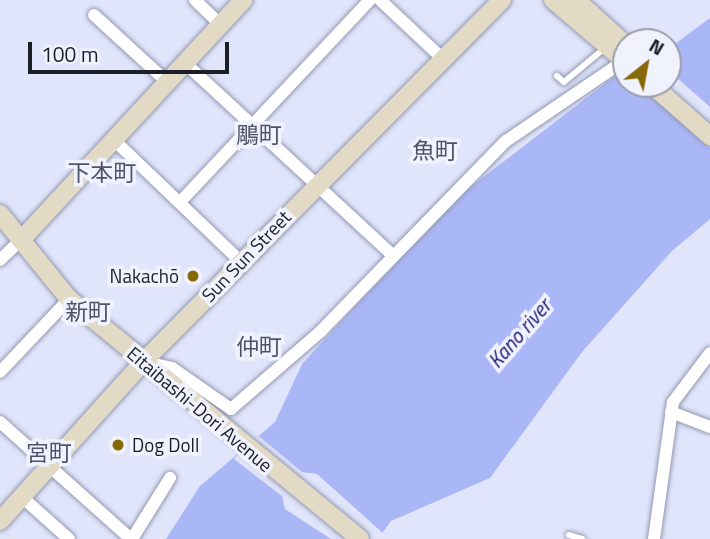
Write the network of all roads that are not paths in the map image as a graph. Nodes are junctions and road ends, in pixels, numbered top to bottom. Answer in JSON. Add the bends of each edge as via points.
{"nodes":[{"id":1,"x":195,"y":0,"type":"edge"},
{"id":2,"x":243,"y":0,"type":"edge"},
{"id":3,"x":370,"y":0,"type":"edge"},
{"id":4,"x":380,"y":0,"type":"edge"},
{"id":5,"x":502,"y":0,"type":"edge"},
{"id":6,"x":553,"y":0,"type":"edge"},
{"id":7,"x":576,"y":0,"type":"edge"},
{"id":8,"x":94,"y":15,"type":"dead end"},
{"id":9,"x":220,"y":24,"type":"junction"},
{"id":10,"x":612,"y":44,"type":"edge"},
{"id":11,"x":612,"y":47,"type":"edge"},
{"id":12,"x":441,"y":57,"type":"junction"},
{"id":13,"x":612,"y":57,"type":"edge"},
{"id":14,"x":612,"y":58,"type":"edge"},
{"id":15,"x":185,"y":63,"type":"junction"},
{"id":16,"x":557,"y":76,"type":"dead end"},
{"id":17,"x":167,"y":82,"type":"junction"},
{"id":18,"x":682,"y":95,"type":"edge"},
{"id":19,"x":667,"y":98,"type":"edge"},
{"id":20,"x":710,"y":120,"type":"edge"},
{"id":21,"x":251,"y":123,"type":"junction"},
{"id":22,"x":710,"y":136,"type":"edge"},
{"id":23,"x":114,"y":139,"type":"junction"},
{"id":24,"x":319,"y":182,"type":"junction"},
{"id":25,"x":181,"y":201,"type":"junction"},
{"id":26,"x":0,"y":214,"type":"edge"},
{"id":27,"x":22,"y":239,"type":"junction"},
{"id":28,"x":391,"y":254,"type":"junction"},
{"id":29,"x":0,"y":260,"type":"edge"},
{"id":30,"x":241,"y":262,"type":"junction"},
{"id":31,"x":69,"y":299,"type":"junction"},
{"id":32,"x":710,"y":353,"type":"edge"},
{"id":33,"x":143,"y":362,"type":"junction"},
{"id":34,"x":0,"y":372,"type":"edge"},
{"id":35,"x":671,"y":412,"type":"junction"},
{"id":36,"x":0,"y":422,"type":"edge"},
{"id":37,"x":710,"y":427,"type":"edge"},
{"id":38,"x":48,"y":467,"type":"junction"},
{"id":39,"x":170,"y":478,"type":"dead end"},
{"id":40,"x":22,"y":497,"type":"junction"},
{"id":41,"x":0,"y":521,"type":"edge"},
{"id":42,"x":569,"y":535,"type":"dead end"},
{"id":43,"x":69,"y":539,"type":"edge"},
{"id":44,"x":132,"y":539,"type":"edge"},
{"id":45,"x":360,"y":539,"type":"edge"},
{"id":46,"x":582,"y":539,"type":"edge"},
{"id":47,"x":654,"y":539,"type":"edge"}],
"edges":[{"from":1,"to":9,"type":"street"},
{"from":2,"to":9,"type":"main road"},
{"from":3,"to":21,"type":"street"},
{"from":4,"to":12,"type":"street"},
{"from":5,"to":12,"type":"main road","name":"Sun Sun Street"},
{"from":6,"to":11,"type":"main road"},
{"from":7,"to":10,"type":"main road"},
{"from":8,"to":17,"type":"street"},
{"from":9,"to":15,"type":"main road"},
{"from":12,"to":24,"type":"main road","name":"Sun Sun Street"},
{"from":13,"to":16,"type":"lane","via":[[564,82]]},
{"from":14,"to":28,"type":"street","via":[[506,141]]},
{"from":15,"to":17,"type":"main road"},
{"from":15,"to":21,"type":"street"},
{"from":17,"to":23,"type":"main road"},
{"from":18,"to":20,"type":"main road"},
{"from":19,"to":22,"type":"main road"},
{"from":21,"to":24,"type":"street"},
{"from":21,"to":25,"type":"street"},
{"from":23,"to":25,"type":"street"},
{"from":23,"to":27,"type":"main road"},
{"from":24,"to":28,"type":"street"},
{"from":24,"to":30,"type":"main road","name":"Sun Sun Street"},
{"from":25,"to":30,"type":"street"},
{"from":26,"to":27,"type":"main road","name":"Eitaibashi-Dori Avenue"},
{"from":27,"to":29,"type":"street"},
{"from":27,"to":31,"type":"main road","name":"Eitaibashi-Dori Avenue"},
{"from":28,"to":33,"type":"street","via":[[320,332],[231,409],[172,368]]},
{"from":30,"to":33,"type":"main road","name":"Sun Sun Street"},
{"from":31,"to":33,"type":"main road","name":"Eitaibashi-Dori Avenue"},
{"from":31,"to":34,"type":"street"},
{"from":32,"to":35,"type":"street"},
{"from":33,"to":38,"type":"main road","name":"Sun Sun Street"},
{"from":33,"to":45,"type":"main road","name":"Eitaibashi-Dori Avenue"},
{"from":35,"to":37,"type":"street"},
{"from":35,"to":47,"type":"street"},
{"from":36,"to":38,"type":"street"},
{"from":38,"to":40,"type":"main road","name":"Sun Sun Street"},
{"from":38,"to":44,"type":"street"},
{"from":39,"to":44,"type":"street"},
{"from":40,"to":41,"type":"main road","name":"Sun Sun Street"},
{"from":40,"to":43,"type":"street"},
{"from":42,"to":46,"type":"lane"}]}
